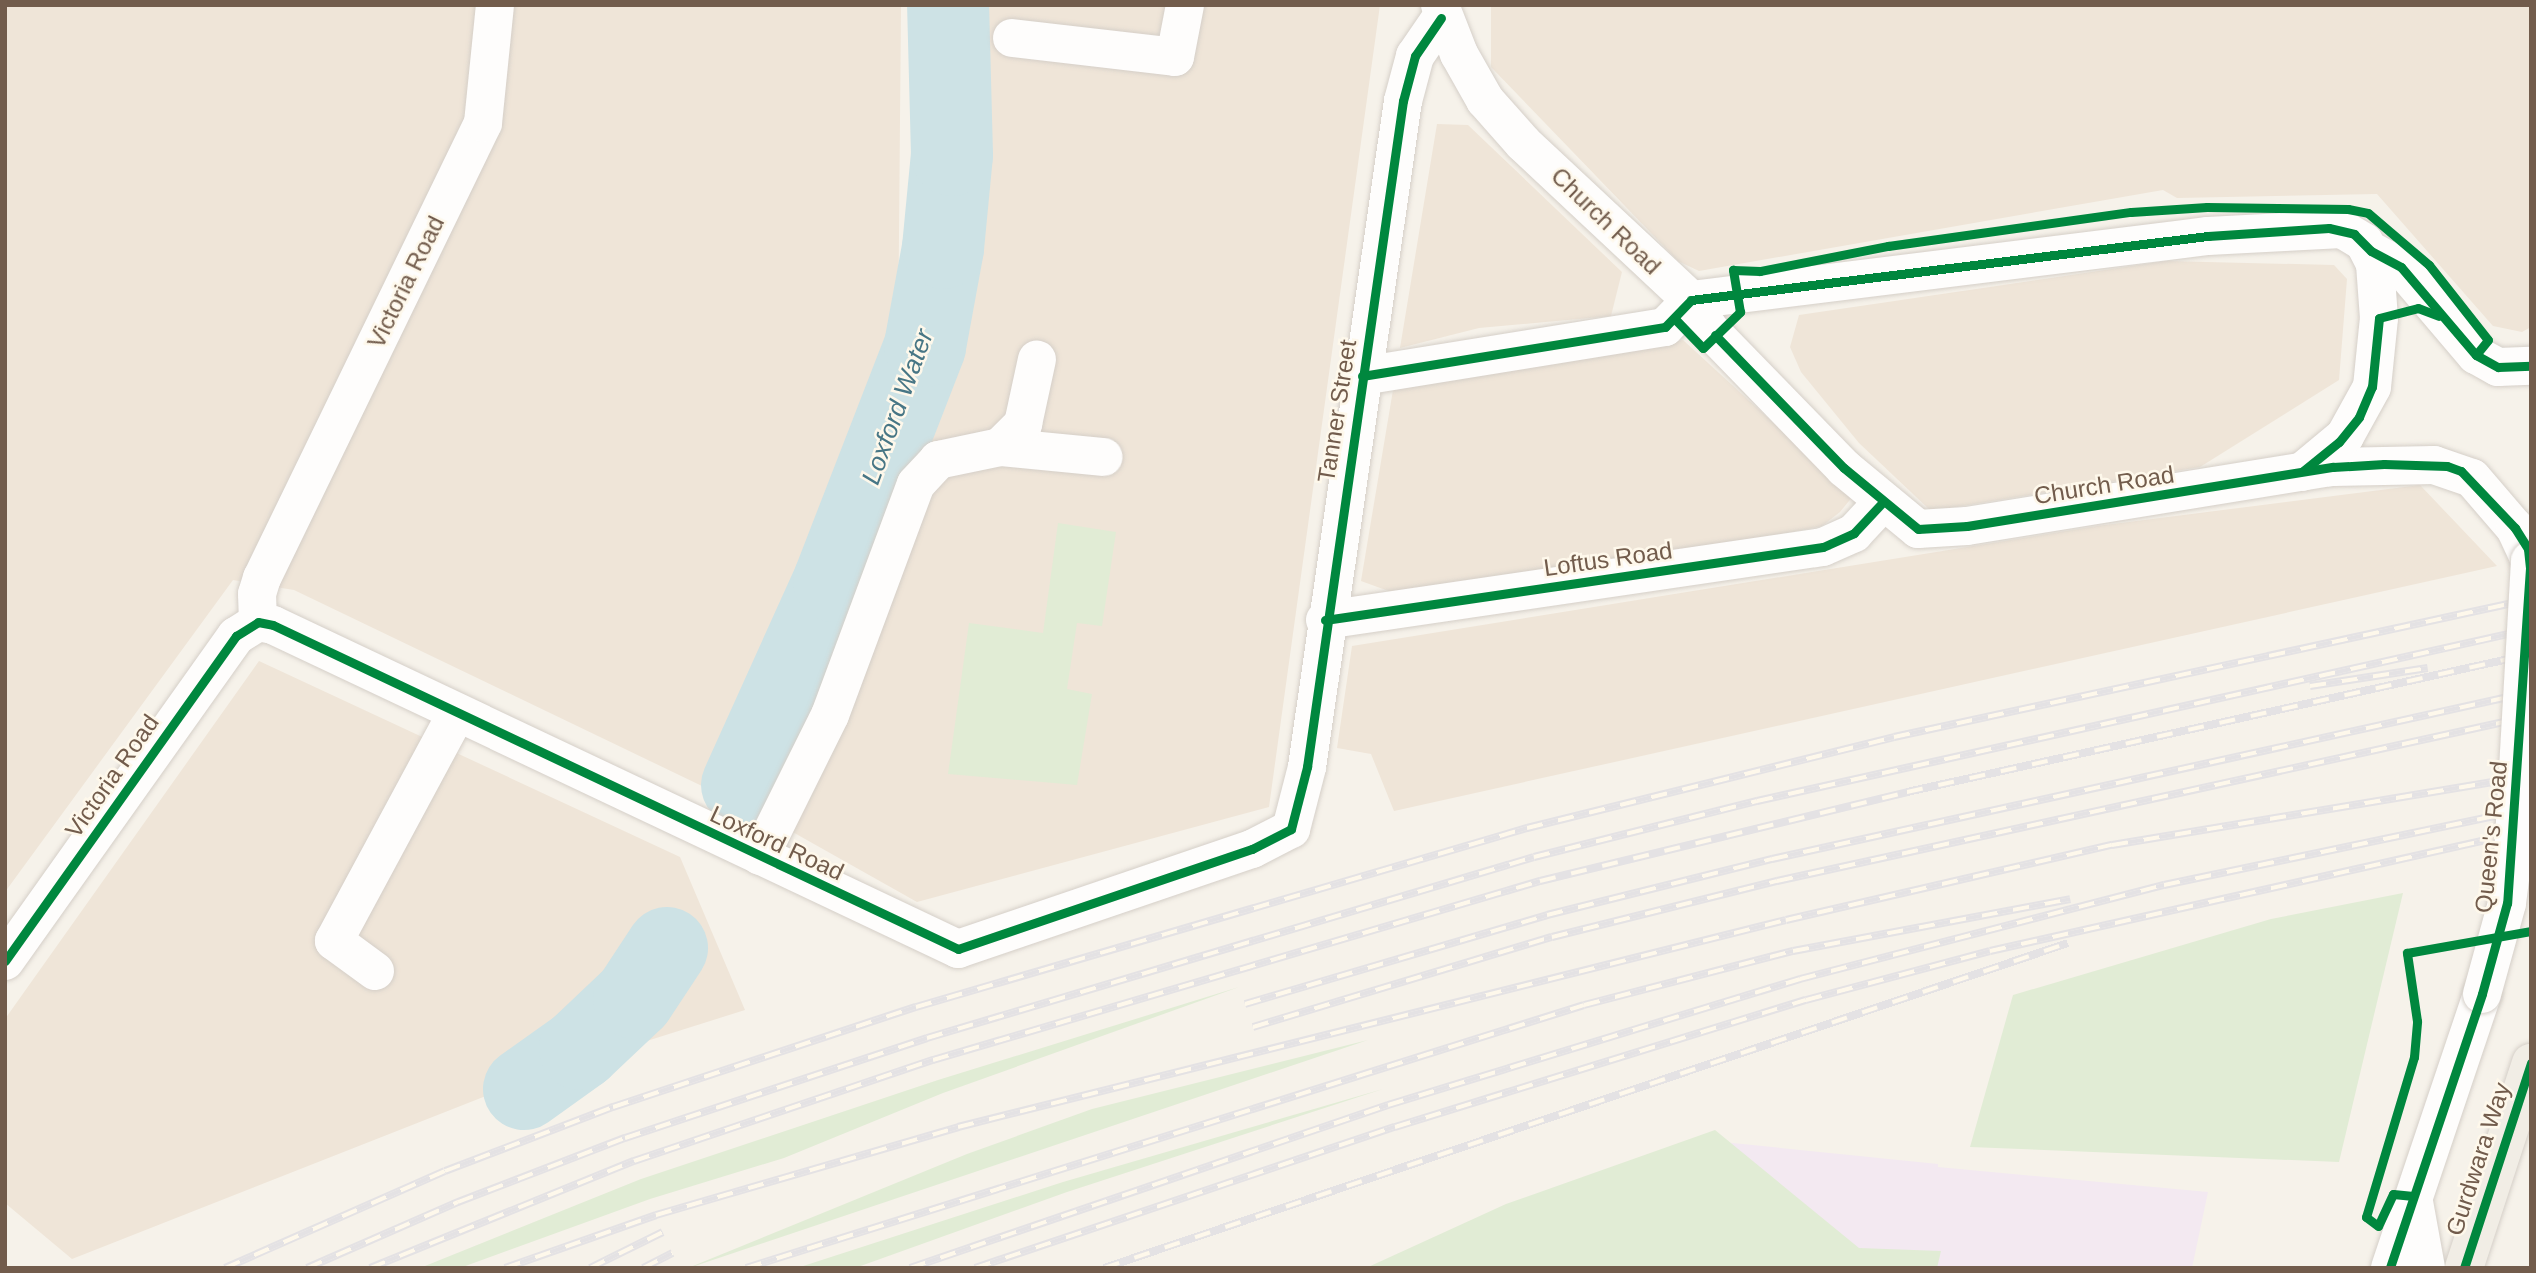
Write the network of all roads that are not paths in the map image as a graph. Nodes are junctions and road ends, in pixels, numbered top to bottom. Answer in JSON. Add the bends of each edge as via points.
{"nodes":[{"id":1,"x":495,"y":5,"type":"edge"},
{"id":2,"x":1185,"y":5,"type":"edge"},
{"id":3,"x":1441,"y":12,"type":"edge"},
{"id":4,"x":1012,"y":38,"type":"dead end"},
{"id":5,"x":2371,"y":251,"type":"junction"},
{"id":6,"x":1691,"y":300,"type":"junction"},
{"id":7,"x":2379,"y":318,"type":"junction"},
{"id":8,"x":2448,"y":323,"type":"junction"},
{"id":9,"x":1037,"y":359,"type":"dead end"},
{"id":10,"x":2531,"y":366,"type":"edge"},
{"id":11,"x":1362,"y":376,"type":"junction"},
{"id":12,"x":1000,"y":447,"type":"junction"},
{"id":13,"x":1104,"y":457,"type":"dead end"},
{"id":14,"x":2293,"y":474,"type":"junction"},
{"id":15,"x":1882,"y":503,"type":"junction"},
{"id":16,"x":2530,"y":560,"type":"edge"},
{"id":17,"x":1325,"y":620,"type":"junction"},
{"id":18,"x":258,"y":622,"type":"junction"},
{"id":19,"x":456,"y":714,"type":"junction"},
{"id":20,"x":1291,"y":830,"type":"joint"},
{"id":21,"x":760,"y":856,"type":"junction"},
{"id":22,"x":5,"y":961,"type":"edge"},
{"id":23,"x":375,"y":971,"type":"dead end"},
{"id":24,"x":2531,"y":1063,"type":"edge"},
{"id":25,"x":2413,"y":1196,"type":"junction"},
{"id":26,"x":2390,"y":1268,"type":"edge"},
{"id":27,"x":2426,"y":1268,"type":"edge"},
{"id":28,"x":2464,"y":1268,"type":"edge"}],
"edges":[{"from":1,"to":18,"type":"street","name":"Victoria Road","via":[[483,123],[262,578],[257,594]]},
{"from":2,"to":4,"type":"street","via":[[1175,57]]},
{"from":3,"to":6,"type":"street","name":"Church Road","via":[[1485,100],[1523,143]]},
{"from":3,"to":11,"type":"street","name":"Tanner Street","via":[[1409,72]]},
{"from":5,"to":6,"type":"street","via":[[2354,233],[2342,229],[2208,236]]},
{"from":5,"to":7,"type":"street"},
{"from":5,"to":8,"type":"street","via":[[2400,267]]},
{"from":6,"to":11,"type":"street","via":[[1665,327],[1405,365]]},
{"from":6,"to":15,"type":"street","name":"Church Road","via":[[1709,329]]},
{"from":7,"to":8,"type":"street","via":[[2418,307]]},
{"from":7,"to":14,"type":"street","via":[[2372,387],[2360,417],[2339,442]]},
{"from":8,"to":10,"type":"street","via":[[2476,355],[2498,367]]},
{"from":9,"to":12,"type":"street","via":[[1023,424]]},
{"from":11,"to":17,"type":"street","name":"Tanner Street"},
{"from":12,"to":13,"type":"street"},
{"from":12,"to":21,"type":"street","via":[[938,460],[916,484],[830,715]]},
{"from":14,"to":15,"type":"street","name":"Church Road","via":[[1931,530],[1906,523]]},
{"from":14,"to":16,"type":"street","name":"Church Road","via":[[2384,464],[2447,466],[2460,471],[2515,528]]},
{"from":15,"to":17,"type":"street","name":"Loftus Road","via":[[1853,533],[1823,547]]},
{"from":16,"to":25,"type":"street","name":"Queen's Road","bridge":true,"via":[[2513,856],[2504,915]]},
{"from":17,"to":20,"type":"street","name":"Tanner Street","via":[[1307,767]]},
{"from":18,"to":19,"type":"street","name":"Loxford Road","via":[[274,625]]},
{"from":18,"to":22,"type":"street","name":"Victoria Road","via":[[236,636]]},
{"from":19,"to":21,"type":"street","name":"Loxford Road"},
{"from":19,"to":23,"type":"street","via":[[334,941]]},
{"from":20,"to":21,"type":"street","name":"Loxford Road","via":[[1252,849],[958,949]]},
{"from":24,"to":28,"type":"main road","name":"Gurdwara Way"},
{"from":25,"to":26,"type":"street","name":"Queen's Road"},
{"from":25,"to":27,"type":"street"}]}
